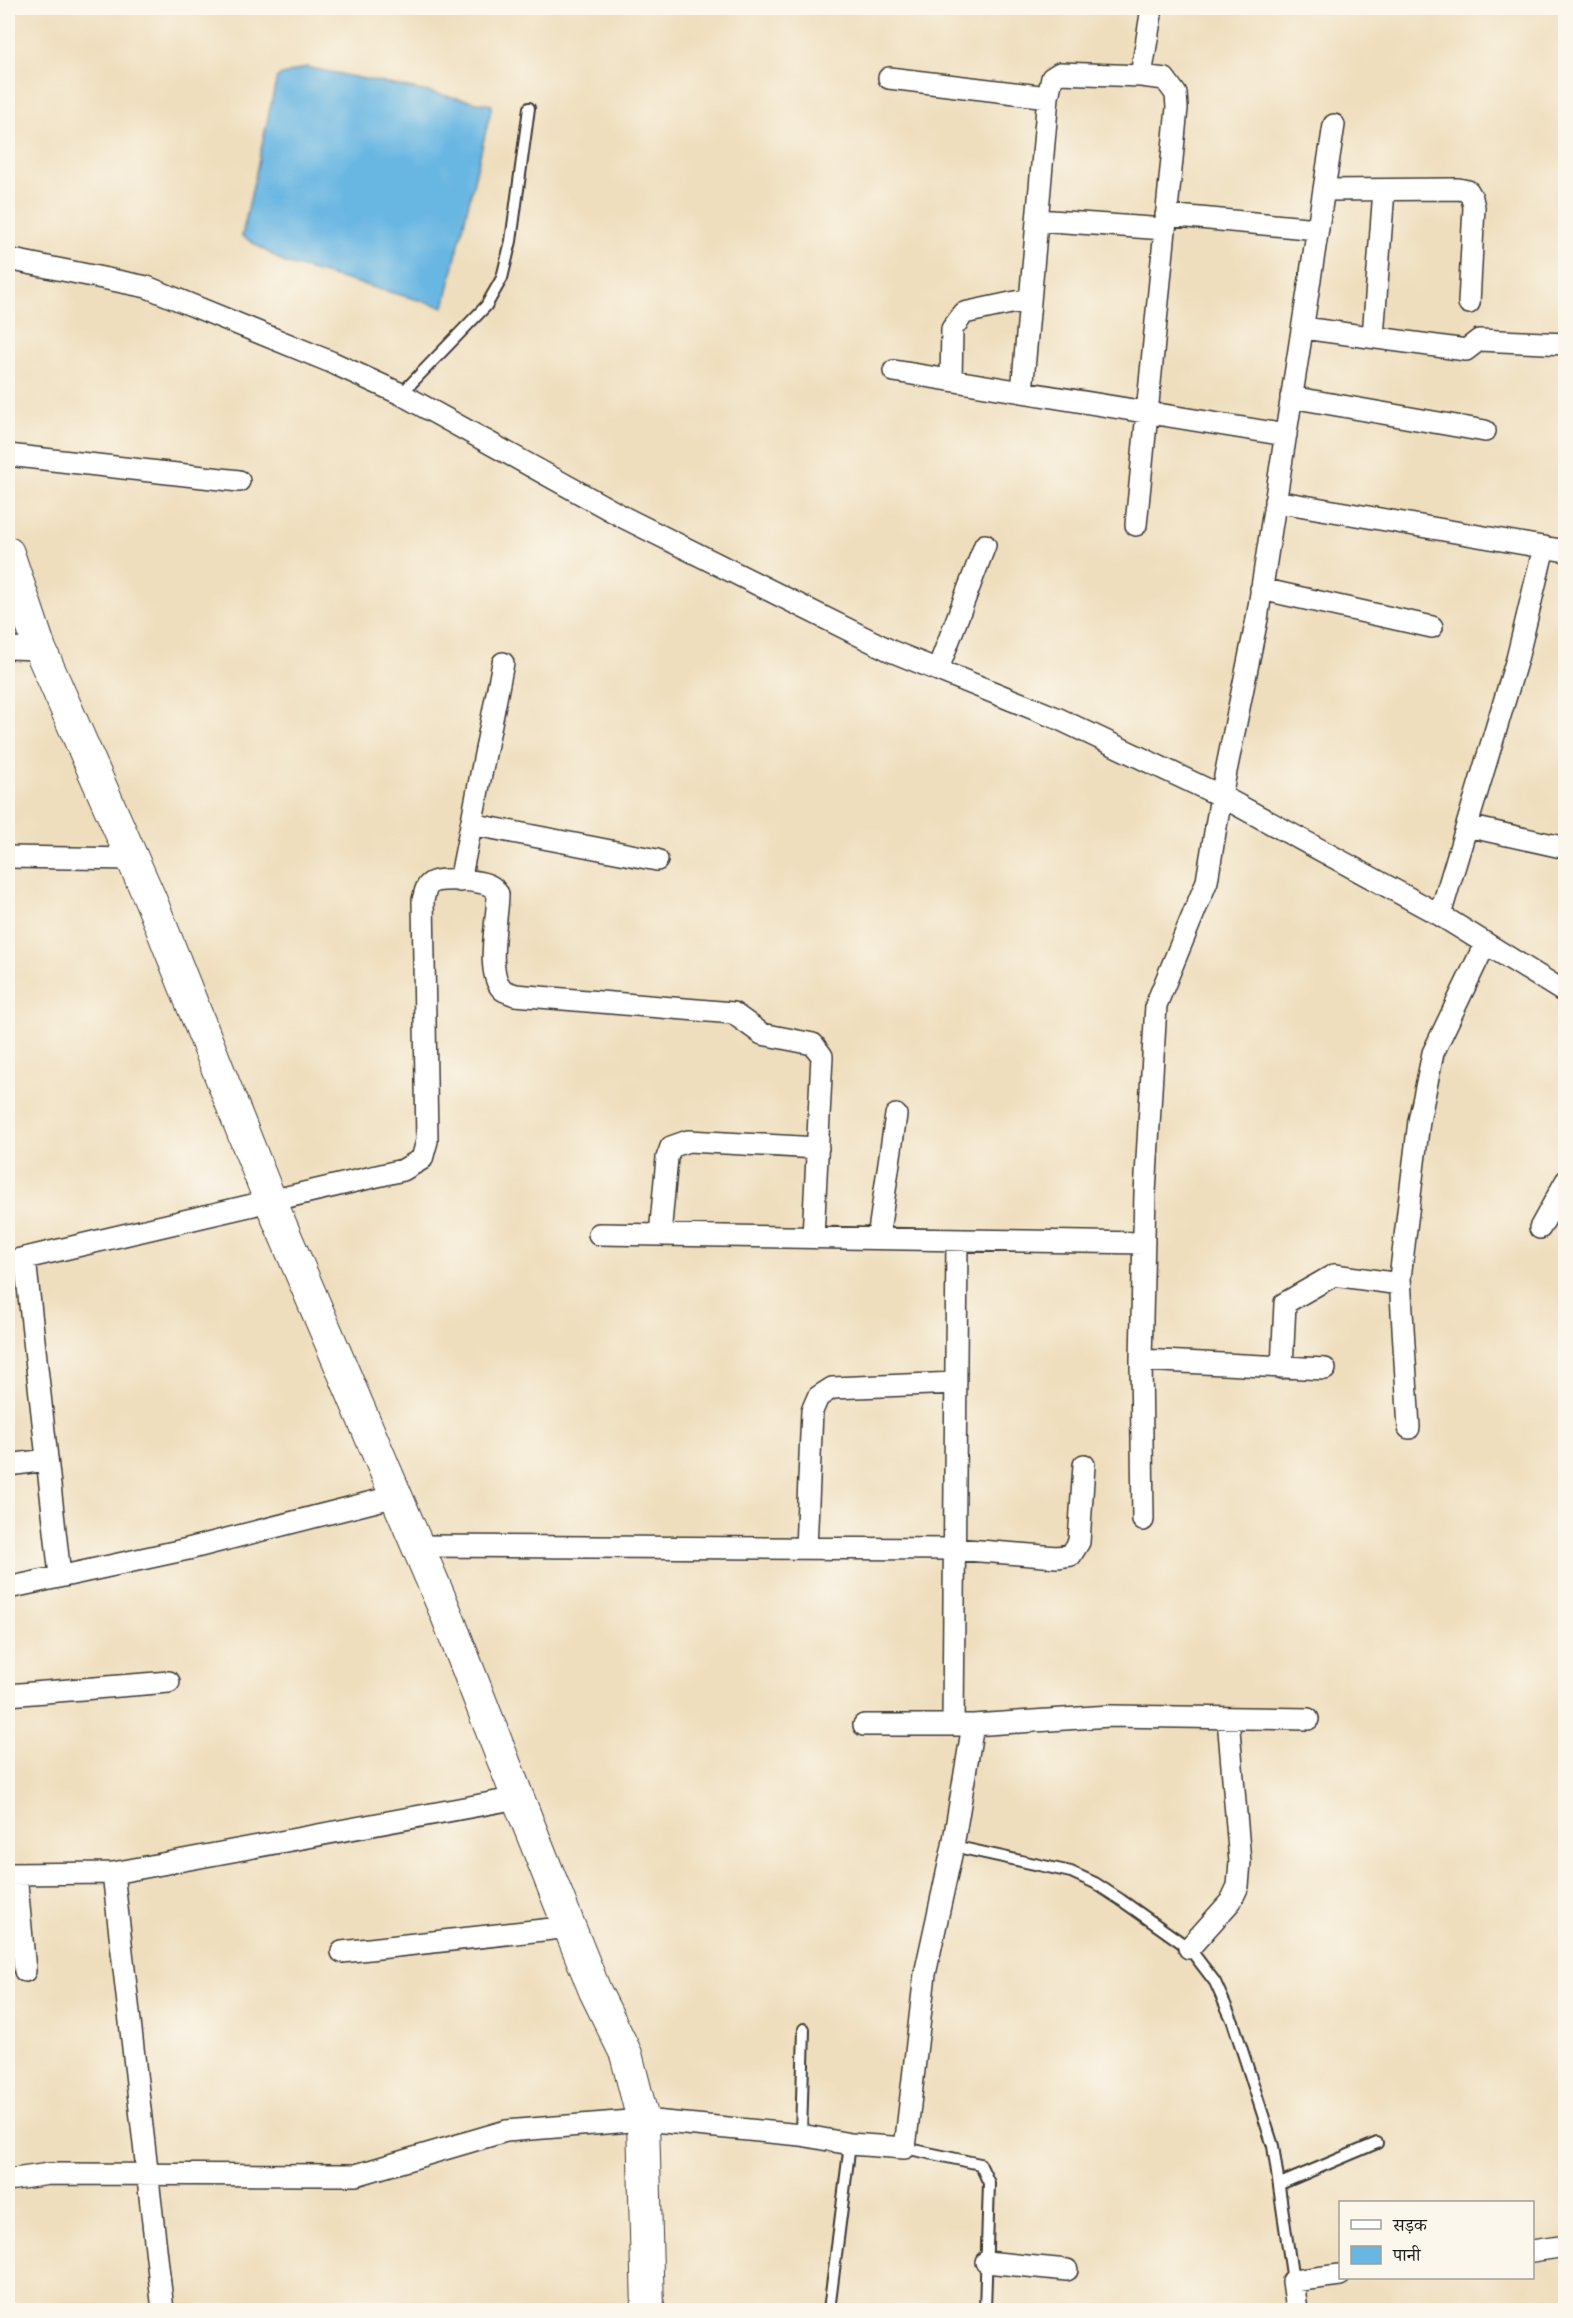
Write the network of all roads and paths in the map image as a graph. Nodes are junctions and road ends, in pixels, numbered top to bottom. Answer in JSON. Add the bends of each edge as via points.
{"nodes":[{"id":1,"x":1152,"y":8,"type":"edge"},
{"id":2,"x":1141,"y":75,"type":"junction"},
{"id":3,"x":889,"y":78,"type":"dead end"},
{"id":4,"x":1048,"y":97,"type":"junction"},
{"id":5,"x":529,"y":108,"type":"dead end"},
{"id":6,"x":1334,"y":125,"type":"dead end"},
{"id":7,"x":1324,"y":190,"type":"junction"},
{"id":8,"x":1384,"y":190,"type":"junction"},
{"id":9,"x":1037,"y":220,"type":"junction"},
{"id":10,"x":1165,"y":222,"type":"junction"},
{"id":11,"x":1318,"y":229,"type":"junction"},
{"id":12,"x":8,"y":259,"type":"edge"},
{"id":13,"x":1030,"y":299,"type":"junction"},
{"id":14,"x":1469,"y":303,"type":"dead end"},
{"id":15,"x":1303,"y":328,"type":"junction"},
{"id":16,"x":1373,"y":338,"type":"junction"},
{"id":17,"x":1566,"y":344,"type":"edge"},
{"id":18,"x":894,"y":371,"type":"dead end"},
{"id":19,"x":951,"y":380,"type":"junction"},
{"id":20,"x":1022,"y":392,"type":"junction"},
{"id":21,"x":401,"y":394,"type":"junction"},
{"id":22,"x":1292,"y":397,"type":"junction"},
{"id":23,"x":1147,"y":412,"type":"junction"},
{"id":24,"x":1485,"y":430,"type":"dead end"},
{"id":25,"x":1286,"y":435,"type":"junction"},
{"id":26,"x":8,"y":455,"type":"edge"},
{"id":27,"x":238,"y":481,"type":"dead end"},
{"id":28,"x":1275,"y":501,"type":"junction"},
{"id":29,"x":1136,"y":525,"type":"dead end"},
{"id":30,"x":985,"y":545,"type":"dead end"},
{"id":31,"x":1544,"y":547,"type":"junction"},
{"id":32,"x":1566,"y":551,"type":"edge"},
{"id":33,"x":8,"y":553,"type":"edge"},
{"id":34,"x":1262,"y":589,"type":"junction"},
{"id":35,"x":1432,"y":627,"type":"dead end"},
{"id":36,"x":8,"y":648,"type":"edge"},
{"id":37,"x":40,"y":649,"type":"junction"},
{"id":38,"x":503,"y":663,"type":"dead end"},
{"id":39,"x":938,"y":669,"type":"junction"},
{"id":40,"x":1221,"y":796,"type":"junction"},
{"id":41,"x":471,"y":824,"type":"junction"},
{"id":42,"x":1467,"y":826,"type":"junction"},
{"id":43,"x":1566,"y":848,"type":"edge"},
{"id":44,"x":8,"y":856,"type":"edge"},
{"id":45,"x":132,"y":859,"type":"junction"},
{"id":46,"x":657,"y":860,"type":"dead end"},
{"id":47,"x":460,"y":881,"type":"junction"},
{"id":48,"x":1440,"y":915,"type":"junction"},
{"id":49,"x":1485,"y":944,"type":"junction"},
{"id":50,"x":1566,"y":993,"type":"edge"},
{"id":51,"x":896,"y":1115,"type":"dead end"},
{"id":52,"x":818,"y":1148,"type":"junction"},
{"id":53,"x":1566,"y":1181,"type":"edge"},
{"id":54,"x":270,"y":1200,"type":"junction"},
{"id":55,"x":1540,"y":1228,"type":"dead end"},
{"id":56,"x":599,"y":1233,"type":"dead end"},
{"id":57,"x":660,"y":1235,"type":"junction"},
{"id":58,"x":813,"y":1237,"type":"junction"},
{"id":59,"x":878,"y":1238,"type":"junction"},
{"id":60,"x":957,"y":1240,"type":"junction"},
{"id":61,"x":1144,"y":1243,"type":"junction"},
{"id":62,"x":16,"y":1260,"type":"edge"},
{"id":63,"x":1400,"y":1284,"type":"junction"},
{"id":64,"x":1141,"y":1360,"type":"junction"},
{"id":65,"x":1282,"y":1368,"type":"junction"},
{"id":66,"x":1325,"y":1369,"type":"dead end"},
{"id":67,"x":956,"y":1383,"type":"junction"},
{"id":68,"x":1409,"y":1428,"type":"dead end"},
{"id":69,"x":47,"y":1460,"type":"junction"},
{"id":70,"x":8,"y":1465,"type":"edge"},
{"id":71,"x":1084,"y":1465,"type":"dead end"},
{"id":72,"x":396,"y":1496,"type":"junction"},
{"id":73,"x":1143,"y":1520,"type":"dead end"},
{"id":74,"x":418,"y":1546,"type":"junction"},
{"id":75,"x":806,"y":1548,"type":"junction"},
{"id":76,"x":954,"y":1549,"type":"junction"},
{"id":77,"x":60,"y":1576,"type":"junction"},
{"id":78,"x":8,"y":1588,"type":"edge"},
{"id":79,"x":169,"y":1682,"type":"dead end"},
{"id":80,"x":8,"y":1695,"type":"edge"},
{"id":81,"x":1228,"y":1718,"type":"junction"},
{"id":82,"x":1308,"y":1719,"type":"dead end"},
{"id":83,"x":864,"y":1725,"type":"dead end"},
{"id":84,"x":963,"y":1725,"type":"junction"},
{"id":85,"x":518,"y":1798,"type":"junction"},
{"id":86,"x":953,"y":1846,"type":"junction"},
{"id":87,"x":113,"y":1873,"type":"junction"},
{"id":88,"x":12,"y":1874,"type":"edge"},
{"id":89,"x":570,"y":1927,"type":"junction"},
{"id":90,"x":1189,"y":1948,"type":"junction"},
{"id":91,"x":342,"y":1952,"type":"dead end"},
{"id":92,"x":25,"y":1971,"type":"dead end"},
{"id":93,"x":804,"y":2029,"type":"dead end"},
{"id":94,"x":643,"y":2120,"type":"junction"},
{"id":95,"x":801,"y":2134,"type":"junction"},
{"id":96,"x":1377,"y":2143,"type":"dead end"},
{"id":97,"x":850,"y":2144,"type":"junction"},
{"id":98,"x":905,"y":2148,"type":"junction"},
{"id":99,"x":147,"y":2176,"type":"junction"},
{"id":100,"x":8,"y":2180,"type":"edge"},
{"id":101,"x":1280,"y":2184,"type":"junction"},
{"id":102,"x":1566,"y":2246,"type":"edge"},
{"id":103,"x":1534,"y":2250,"type":"edge"},
{"id":104,"x":986,"y":2262,"type":"junction"},
{"id":105,"x":1067,"y":2270,"type":"dead end"},
{"id":106,"x":1339,"y":2275,"type":"edge"},
{"id":107,"x":1293,"y":2281,"type":"junction"},
{"id":108,"x":163,"y":2310,"type":"edge"},
{"id":109,"x":648,"y":2310,"type":"edge"},
{"id":110,"x":829,"y":2310,"type":"edge"},
{"id":111,"x":985,"y":2310,"type":"edge"},
{"id":112,"x":1297,"y":2310,"type":"edge"}],
"edges":[{"from":1,"to":2,"type":"street"},
{"from":2,"to":4,"type":"street","via":[[1060,73],[1052,78]]},
{"from":2,"to":10,"type":"street","via":[[1165,79],[1176,94]]},
{"from":3,"to":4,"type":"street"},
{"from":4,"to":9,"type":"street"},
{"from":5,"to":21,"type":"lane","via":[[502,279],[486,306]]},
{"from":6,"to":7,"type":"street"},
{"from":7,"to":8,"type":"street"},
{"from":7,"to":11,"type":"street"},
{"from":8,"to":14,"type":"street","via":[[1458,189],[1473,198]]},
{"from":8,"to":16,"type":"street"},
{"from":9,"to":10,"type":"street"},
{"from":9,"to":13,"type":"street"},
{"from":10,"to":11,"type":"street"},
{"from":10,"to":23,"type":"street"},
{"from":11,"to":15,"type":"street"},
{"from":12,"to":21,"type":"street","via":[[147,287]]},
{"from":13,"to":19,"type":"street","via":[[964,313],[952,329]]},
{"from":13,"to":20,"type":"street"},
{"from":15,"to":16,"type":"street"},
{"from":15,"to":22,"type":"street"},
{"from":16,"to":17,"type":"street","via":[[1466,351],[1479,340]]},
{"from":18,"to":19,"type":"street"},
{"from":19,"to":20,"type":"street"},
{"from":20,"to":23,"type":"street"},
{"from":21,"to":39,"type":"street","via":[[624,518],[891,651]]},
{"from":22,"to":24,"type":"street"},
{"from":22,"to":25,"type":"street"},
{"from":23,"to":25,"type":"street"},
{"from":23,"to":29,"type":"street"},
{"from":25,"to":28,"type":"street"},
{"from":26,"to":27,"type":"street"},
{"from":28,"to":31,"type":"street"},
{"from":28,"to":34,"type":"street"},
{"from":30,"to":39,"type":"street"},
{"from":31,"to":32,"type":"street"},
{"from":31,"to":42,"type":"street"},
{"from":33,"to":37,"type":"main road"},
{"from":34,"to":35,"type":"street"},
{"from":34,"to":40,"type":"street"},
{"from":36,"to":37,"type":"street"},
{"from":37,"to":45,"type":"main road"},
{"from":38,"to":41,"type":"street"},
{"from":39,"to":40,"type":"street","via":[[1059,719]]},
{"from":40,"to":48,"type":"street"},
{"from":40,"to":61,"type":"street","via":[[1207,881],[1156,1005]]},
{"from":41,"to":46,"type":"street"},
{"from":41,"to":47,"type":"street"},
{"from":42,"to":43,"type":"street"},
{"from":42,"to":48,"type":"street"},
{"from":44,"to":45,"type":"street"},
{"from":45,"to":54,"type":"main road"},
{"from":47,"to":52,"type":"street","via":[[484,883],[494,887],[498,894],[493,966],[502,989],[515,995],[734,1013],[762,1034],[813,1044],[822,1056]]},
{"from":47,"to":54,"type":"street","via":[[432,882],[423,900],[427,1141],[422,1159],[403,1170]]},
{"from":48,"to":49,"type":"street"},
{"from":49,"to":50,"type":"street"},
{"from":49,"to":63,"type":"street","via":[[1433,1053],[1419,1121]]},
{"from":51,"to":59,"type":"street"},
{"from":52,"to":57,"type":"street","via":[[688,1141],[671,1147]]},
{"from":52,"to":58,"type":"street"},
{"from":53,"to":55,"type":"street"},
{"from":54,"to":62,"type":"street"},
{"from":54,"to":72,"type":"main road"},
{"from":56,"to":57,"type":"street"},
{"from":57,"to":58,"type":"street"},
{"from":58,"to":59,"type":"street"},
{"from":59,"to":60,"type":"street"},
{"from":60,"to":61,"type":"street"},
{"from":60,"to":67,"type":"street"},
{"from":61,"to":64,"type":"street"},
{"from":62,"to":69,"type":"street"},
{"from":63,"to":65,"type":"street","via":[[1334,1275],[1285,1303]]},
{"from":63,"to":68,"type":"street"},
{"from":64,"to":65,"type":"street"},
{"from":64,"to":73,"type":"street"},
{"from":65,"to":66,"type":"street"},
{"from":67,"to":75,"type":"street","via":[[832,1388],[818,1397],[812,1411]]},
{"from":67,"to":76,"type":"street"},
{"from":69,"to":70,"type":"street"},
{"from":69,"to":77,"type":"street"},
{"from":71,"to":76,"type":"street","via":[[1079,1542],[1071,1555]]},
{"from":72,"to":74,"type":"main road"},
{"from":72,"to":77,"type":"street","via":[[188,1549]]},
{"from":74,"to":75,"type":"street"},
{"from":74,"to":85,"type":"main road"},
{"from":75,"to":76,"type":"street"},
{"from":76,"to":84,"type":"street"},
{"from":77,"to":78,"type":"street"},
{"from":79,"to":80,"type":"street"},
{"from":81,"to":82,"type":"street"},
{"from":81,"to":84,"type":"street","via":[[1110,1716]]},
{"from":81,"to":90,"type":"street","via":[[1240,1862],[1238,1886],[1231,1901]]},
{"from":83,"to":84,"type":"street"},
{"from":84,"to":86,"type":"street"},
{"from":85,"to":87,"type":"street"},
{"from":85,"to":89,"type":"main road"},
{"from":86,"to":90,"type":"lane","via":[[1071,1872],[1095,1883]]},
{"from":86,"to":98,"type":"street","via":[[925,1974]]},
{"from":87,"to":88,"type":"street"},
{"from":87,"to":99,"type":"street"},
{"from":88,"to":92,"type":"street"},
{"from":89,"to":91,"type":"street"},
{"from":89,"to":94,"type":"main road","via":[[627,2054]]},
{"from":90,"to":101,"type":"lane","via":[[1215,1982],[1233,2022],[1274,2146]]},
{"from":93,"to":95,"type":"lane"},
{"from":94,"to":95,"type":"street"},
{"from":94,"to":99,"type":"street","via":[[506,2131],[356,2175]]},
{"from":94,"to":109,"type":"main road"},
{"from":95,"to":97,"type":"street"},
{"from":96,"to":101,"type":"lane"},
{"from":97,"to":98,"type":"street"},
{"from":97,"to":110,"type":"lane"},
{"from":98,"to":104,"type":"lane","via":[[980,2164],[989,2183]]},
{"from":99,"to":100,"type":"street","via":[[49,2174]]},
{"from":99,"to":108,"type":"street"},
{"from":101,"to":107,"type":"lane"},
{"from":102,"to":103,"type":"street"},
{"from":104,"to":105,"type":"street"},
{"from":104,"to":111,"type":"lane"},
{"from":106,"to":107,"type":"street"},
{"from":107,"to":112,"type":"street"}]}
